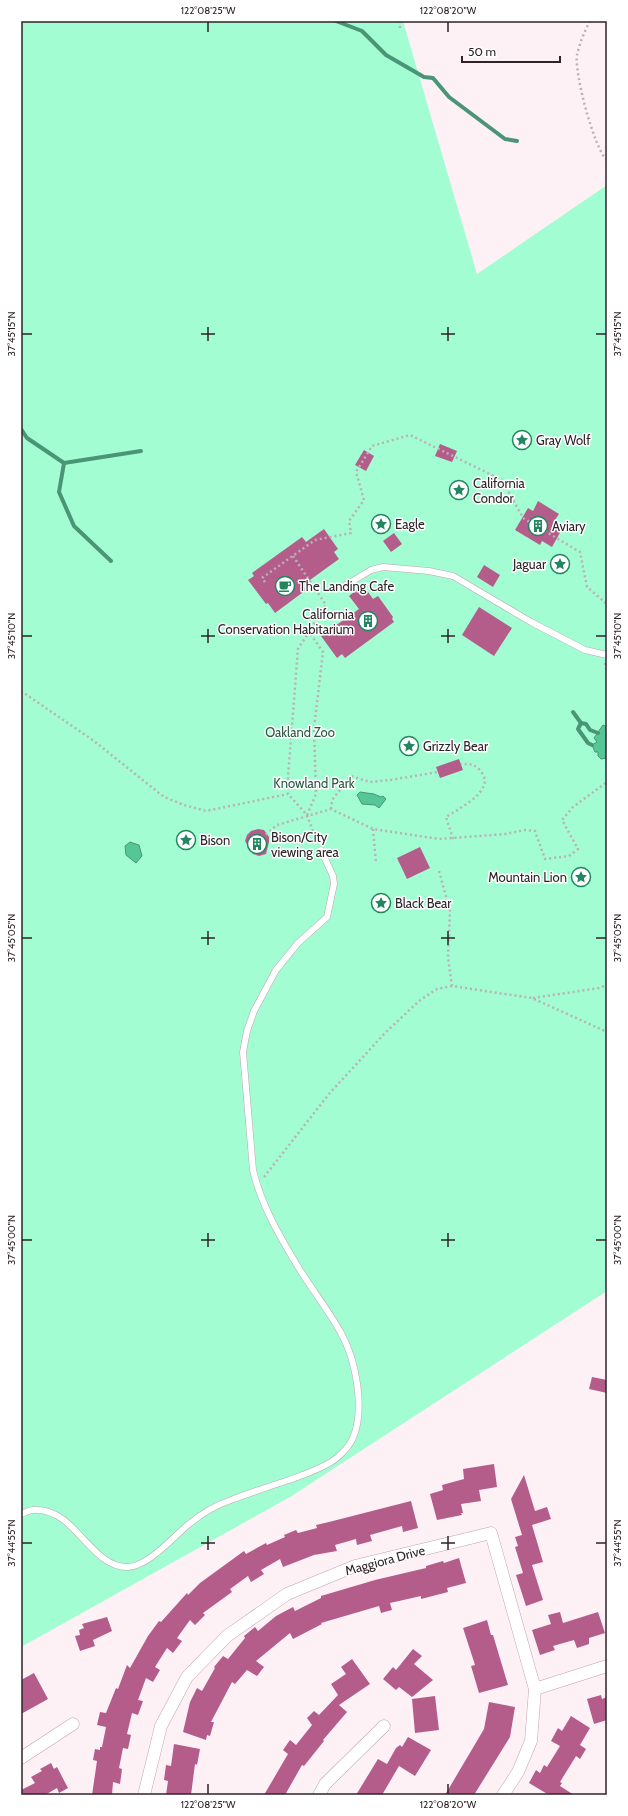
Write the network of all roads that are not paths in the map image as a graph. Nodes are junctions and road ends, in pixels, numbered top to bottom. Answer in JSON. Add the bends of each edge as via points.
{"nodes":[{"id":1,"x":343,"y":588,"type":"dead end"},
{"id":2,"x":607,"y":655,"type":"edge"},
{"id":3,"x":320,"y":850,"type":"road end"},
{"id":4,"x":21,"y":1514,"type":"edge"},
{"id":5,"x":607,"y":1666,"type":"edge"},
{"id":6,"x":535,"y":1689,"type":"junction"},
{"id":7,"x":73,"y":1724,"type":"dead end"},
{"id":8,"x":384,"y":1726,"type":"dead end"},
{"id":9,"x":21,"y":1758,"type":"edge"},
{"id":10,"x":144,"y":1795,"type":"edge"},
{"id":11,"x":320,"y":1795,"type":"edge"},
{"id":12,"x":503,"y":1795,"type":"edge"}],
"edges":[{"from":1,"to":2,"type":"lane","via":[[371,570],[383,567],[453,576],[585,650]]},
{"from":3,"to":4,"type":"lane","via":[[333,876],[334,884],[327,917],[298,943],[276,970],[254,1011],[243,1052],[253,1170],[257,1186],[299,1269],[341,1334],[350,1356],[359,1404],[352,1441],[324,1466],[226,1501],[208,1511],[190,1523],[147,1561],[128,1567],[114,1564],[101,1556],[64,1519],[48,1511],[36,1509]]},
{"from":5,"to":6,"type":"street"},
{"from":6,"to":10,"type":"street","name":"Maggiora Drive","via":[[491,1533],[355,1566],[287,1594],[227,1636],[187,1677],[160,1726]]},
{"from":6,"to":12,"type":"street","name":"Maggiora Drive","via":[[531,1741],[518,1772]]},
{"from":7,"to":9,"type":"street"},
{"from":8,"to":11,"type":"street","via":[[325,1784]]}]}
